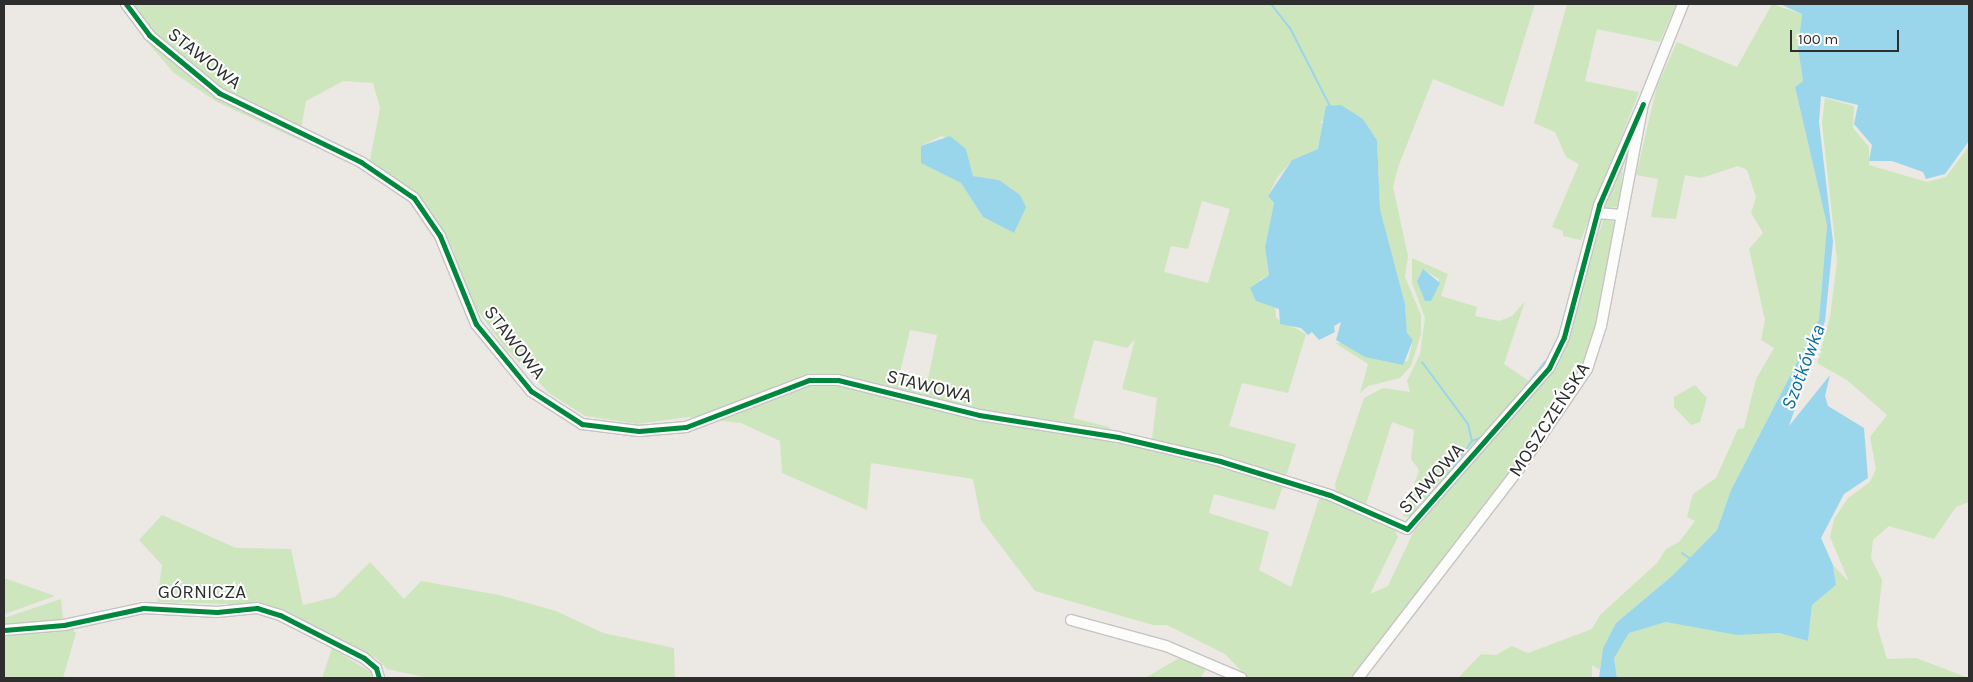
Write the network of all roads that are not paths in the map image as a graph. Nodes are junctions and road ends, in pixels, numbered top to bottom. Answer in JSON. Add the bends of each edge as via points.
{"nodes":[{"id":1,"x":126,"y":4,"type":"edge"},
{"id":2,"x":1683,"y":4,"type":"edge"},
{"id":3,"x":1642,"y":104,"type":"junction"},
{"id":4,"x":1597,"y":213,"type":"junction"},
{"id":5,"x":1621,"y":215,"type":"junction"},
{"id":6,"x":1071,"y":620,"type":"dead end"},
{"id":7,"x":4,"y":630,"type":"edge"},
{"id":8,"x":379,"y":678,"type":"edge"},
{"id":9,"x":1241,"y":678,"type":"edge"},
{"id":10,"x":1358,"y":678,"type":"edge"}],
"edges":[{"from":1,"to":4,"type":"street","name":"STAWOWA","via":[[149,35],[219,93],[361,162],[414,198],[440,236],[476,324],[510,368],[564,416],[604,430],[686,427],[809,380],[838,380],[978,415],[1118,437],[1220,461],[1330,495],[1406,529],[1548,368],[1564,336]]},
{"from":2,"to":3,"type":"street","name":"MOSZCZEŃSKA"},
{"from":3,"to":4,"type":"street","name":"STAWOWA"},
{"from":3,"to":5,"type":"street","name":"MOSZCZEŃSKA"},
{"from":4,"to":5,"type":"street"},
{"from":5,"to":10,"type":"street","name":"MOSZCZEŃSKA","via":[[1597,342],[1580,382]]},
{"from":6,"to":9,"type":"street","via":[[1166,646]]},
{"from":7,"to":8,"type":"street","name":"GÓRNICZA","via":[[64,626],[143,608],[217,612],[257,608],[280,614],[364,658],[376,668]]}]}
